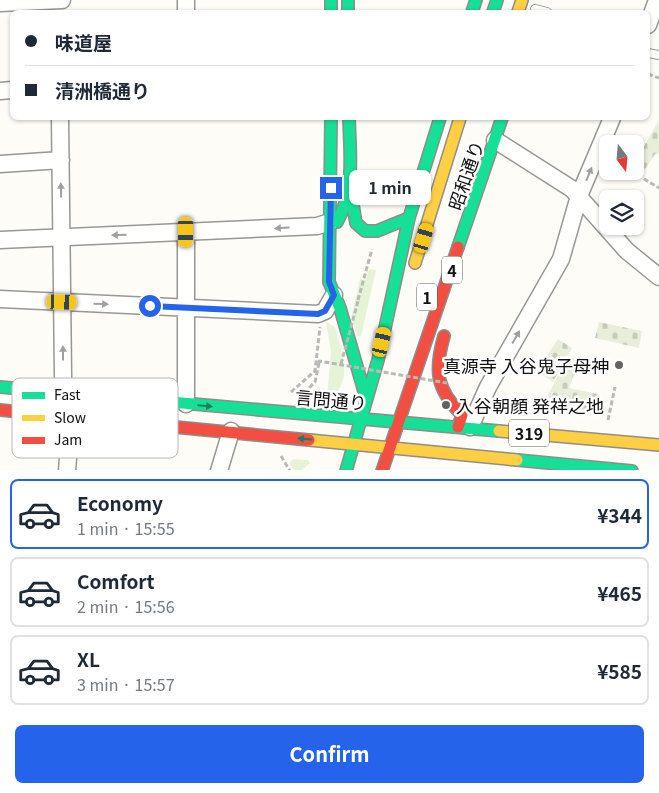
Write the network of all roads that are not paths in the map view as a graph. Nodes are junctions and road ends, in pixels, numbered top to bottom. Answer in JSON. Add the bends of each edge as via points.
{"nodes":[{"id":1,"x":57,"y":0,"type":"edge"},
{"id":2,"x":62,"y":0,"type":"edge"},
{"id":3,"x":0,"y":3,"type":"edge"},
{"id":4,"x":657,"y":5,"type":"edge"},
{"id":5,"x":650,"y":21,"type":"edge"},
{"id":6,"x":60,"y":120,"type":"edge"},
{"id":7,"x":331,"y":120,"type":"edge"},
{"id":8,"x":349,"y":120,"type":"edge"},
{"id":9,"x":439,"y":120,"type":"edge"},
{"id":10,"x":459,"y":120,"type":"edge"},
{"id":11,"x":501,"y":120,"type":"edge"},
{"id":12,"x":611,"y":120,"type":"edge"},
{"id":13,"x":496,"y":140,"type":"junction"},
{"id":14,"x":61,"y":160,"type":"junction"},
{"id":15,"x":0,"y":164,"type":"edge"},
{"id":16,"x":349,"y":187,"type":"junction"},
{"id":17,"x":579,"y":196,"type":"junction"},
{"id":18,"x":409,"y":218,"type":"junction"},
{"id":19,"x":330,"y":222,"type":"junction"},
{"id":20,"x":467,"y":226,"type":"junction"},
{"id":21,"x":186,"y":232,"type":"junction"},
{"id":22,"x":62,"y":237,"type":"junction"},
{"id":23,"x":0,"y":240,"type":"edge"},
{"id":24,"x":468,"y":255,"type":"dead end"},
{"id":25,"x":412,"y":274,"type":"dead end"},
{"id":26,"x":659,"y":277,"type":"edge"},
{"id":27,"x":405,"y":291,"type":"dead end"},
{"id":28,"x":334,"y":295,"type":"junction"},
{"id":29,"x":0,"y":299,"type":"edge"},
{"id":30,"x":62,"y":302,"type":"junction"},
{"id":31,"x":186,"y":308,"type":"junction"},
{"id":32,"x":446,"y":328,"type":"dead end"},
{"id":33,"x":378,"y":360,"type":"junction"},
{"id":34,"x":63,"y":378,"type":"edge"},
{"id":35,"x":366,"y":398,"type":"junction"},
{"id":36,"x":178,"y":403,"type":"edge"},
{"id":37,"x":186,"y":404,"type":"junction"},
{"id":38,"x":360,"y":419,"type":"junction"},
{"id":39,"x":400,"y":422,"type":"junction"},
{"id":40,"x":178,"y":426,"type":"edge"},
{"id":41,"x":464,"y":427,"type":"junction"},
{"id":42,"x":383,"y":429,"type":"junction"},
{"id":43,"x":231,"y":431,"type":"junction"},
{"id":44,"x":354,"y":443,"type":"junction"},
{"id":45,"x":659,"y":445,"type":"edge"},
{"id":46,"x":392,"y":447,"type":"junction"},
{"id":47,"x":502,"y":464,"type":"edge"},
{"id":48,"x":219,"y":470,"type":"edge"},
{"id":49,"x":346,"y":470,"type":"edge"},
{"id":50,"x":378,"y":470,"type":"edge"},
{"id":51,"x":382,"y":470,"type":"edge"},
{"id":52,"x":632,"y":470,"type":"edge"}],
"edges":[{"from":1,"to":2,"type":"street"},
{"from":1,"to":3,"type":"street"},
{"from":4,"to":5,"type":"street"},
{"from":6,"to":14,"type":"street"},
{"from":7,"to":19,"type":"main road"},
{"from":8,"to":16,"type":"main road"},
{"from":9,"to":18,"type":"main road"},
{"from":10,"to":25,"type":"main road","number":"1"},
{"from":11,"to":13,"type":"main road","name":"昭和通り","number":"4"},
{"from":17,"to":12,"type":"street","one_way":true},
{"from":13,"to":17,"type":"street"},
{"from":13,"to":20,"type":"main road","name":"昭和通り","number":"4"},
{"from":14,"to":15,"type":"street"},
{"from":22,"to":14,"type":"street","one_way":true},
{"from":16,"to":18,"type":"main road","via":[[356,223],[365,230],[377,231]]},
{"from":16,"to":19,"type":"main road","via":[[344,211],[337,222]]},
{"from":17,"to":26,"type":"street","via":[[627,251]]},
{"from":41,"to":17,"type":"street","one_way":true,"via":[[561,260]]},
{"from":18,"to":33,"type":"main road"},
{"from":19,"to":21,"type":"street","one_way":true,"via":[[317,226]]},
{"from":19,"to":28,"type":"main road","via":[[329,282]]},
{"from":20,"to":24,"type":"main road"},
{"from":20,"to":39,"type":"main road","name":"昭和通り","number":"4"},
{"from":21,"to":22,"type":"street","one_way":true},
{"from":21,"to":31,"type":"street"},
{"from":22,"to":23,"type":"street"},
{"from":22,"to":30,"type":"street"},
{"from":27,"to":33,"type":"main road","number":"1"},
{"from":28,"to":31,"type":"street","via":[[325,311],[318,314]]},
{"from":28,"to":35,"type":"main road"},
{"from":29,"to":30,"type":"street"},
{"from":30,"to":31,"type":"street","one_way":true},
{"from":34,"to":30,"type":"street","one_way":true},
{"from":31,"to":37,"type":"street"},
{"from":32,"to":41,"type":"main road","via":[[436,370],[441,389],[450,405],[462,415]]},
{"from":33,"to":35,"type":"main road"},
{"from":35,"to":38,"type":"main road"},
{"from":36,"to":37,"type":"main road","name":"言問通り","number":"319"},
{"from":37,"to":38,"type":"main road","name":"言問通り","number":"319","one_way":true},
{"from":38,"to":42,"type":"main road","name":"言問通り","number":"319"},
{"from":38,"to":44,"type":"main road"},
{"from":39,"to":41,"type":"main road","name":"言問通り","number":"319"},
{"from":39,"to":42,"type":"main road","name":"言問通り","number":"319"},
{"from":39,"to":46,"type":"main road","name":"昭和通り","number":"4"},
{"from":40,"to":43,"type":"main road","name":"言問通り","number":"319"},
{"from":41,"to":45,"type":"main road","name":"言問通り","number":"319"},
{"from":42,"to":44,"type":"main road","name":"言問通り","number":"319"},
{"from":42,"to":46,"type":"main road","name":"言問通り","number":"319"},
{"from":42,"to":50,"type":"main road"},
{"from":44,"to":43,"type":"main road","name":"言問通り","number":"319","one_way":true},
{"from":43,"to":48,"type":"street"},
{"from":44,"to":49,"type":"main road"},
{"from":46,"to":47,"type":"main road","name":"言問通り","number":"319"},
{"from":46,"to":51,"type":"main road","name":"昭和通り","number":"4"},
{"from":47,"to":52,"type":"main road","name":"言問通り","number":"319"}]}
